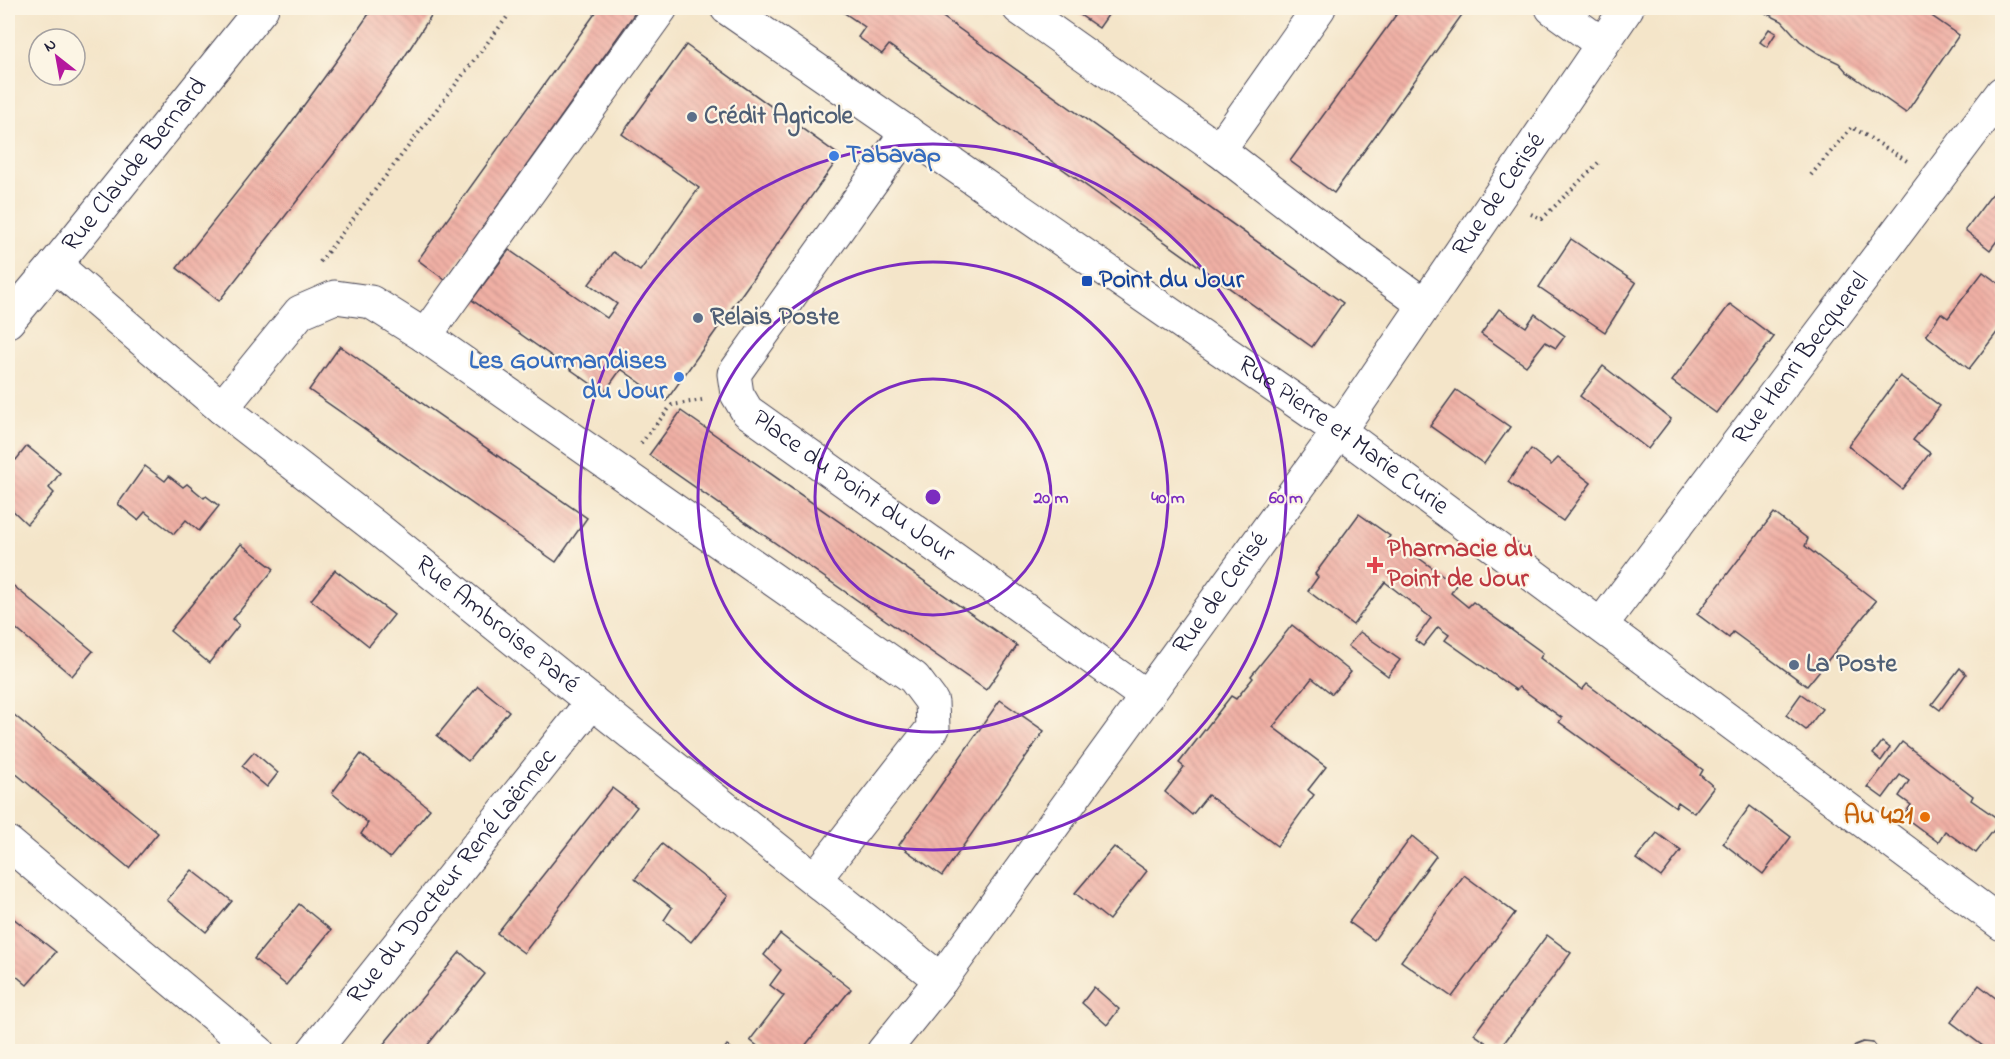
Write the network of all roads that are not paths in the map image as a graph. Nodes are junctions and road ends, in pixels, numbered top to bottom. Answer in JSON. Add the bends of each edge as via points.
{"nodes":[{"id":1,"x":262,"y":8,"type":"edge"},
{"id":2,"x":661,"y":8,"type":"edge"},
{"id":3,"x":728,"y":8,"type":"edge"},
{"id":4,"x":1019,"y":8,"type":"edge"},
{"id":5,"x":1319,"y":8,"type":"edge"},
{"id":6,"x":1552,"y":8,"type":"edge"},
{"id":7,"x":1627,"y":8,"type":"edge"},
{"id":8,"x":1602,"y":44,"type":"junction"},
{"id":9,"x":2002,"y":93,"type":"edge"},
{"id":10,"x":907,"y":132,"type":"junction"},
{"id":11,"x":1219,"y":150,"type":"junction"},
{"id":12,"x":55,"y":265,"type":"junction"},
{"id":13,"x":1425,"y":305,"type":"junction"},
{"id":14,"x":8,"y":321,"type":"edge"},
{"id":15,"x":425,"y":336,"type":"junction"},
{"id":16,"x":222,"y":408,"type":"junction"},
{"id":17,"x":1339,"y":431,"type":"junction"},
{"id":18,"x":1601,"y":626,"type":"junction"},
{"id":19,"x":1147,"y":697,"type":"junction"},
{"id":20,"x":592,"y":702,"type":"junction"},
{"id":21,"x":8,"y":843,"type":"edge"},
{"id":22,"x":815,"y":879,"type":"junction"},
{"id":23,"x":2002,"y":924,"type":"edge"},
{"id":24,"x":941,"y":980,"type":"junction"},
{"id":25,"x":258,"y":1052,"type":"edge"},
{"id":26,"x":313,"y":1052,"type":"edge"},
{"id":27,"x":883,"y":1052,"type":"edge"}],
"edges":[{"from":1,"to":12,"type":"street","name":"Rue Claude Bernard"},
{"from":2,"to":15,"type":"street"},
{"from":3,"to":10,"type":"street","name":"Rue Pierre et Marie Curie"},
{"from":4,"to":11,"type":"street"},
{"from":5,"to":11,"type":"street"},
{"from":6,"to":8,"type":"street"},
{"from":7,"to":8,"type":"street","name":"Rue de Cerisé"},
{"from":8,"to":13,"type":"street","name":"Rue de Cerisé"},
{"from":9,"to":18,"type":"street","name":"Rue Henri Becquerel"},
{"from":10,"to":17,"type":"street","name":"Rue Pierre et Marie Curie"},
{"from":10,"to":19,"type":"street","name":"Place du Point du Jour","via":[[734,374],[737,394],[747,411]]},
{"from":11,"to":13,"type":"street"},
{"from":12,"to":14,"type":"street","name":"Rue Claude Bernard"},
{"from":12,"to":16,"type":"street","name":"Rue Ambroise Paré"},
{"from":13,"to":17,"type":"street","name":"Rue de Cerisé"},
{"from":15,"to":16,"type":"street","via":[[371,302],[335,297],[300,312]]},
{"from":15,"to":22,"type":"street","via":[[914,678],[932,702],[933,728]]},
{"from":16,"to":20,"type":"street","name":"Rue Ambroise Paré"},
{"from":17,"to":18,"type":"street","name":"Rue Pierre et Marie Curie"},
{"from":17,"to":19,"type":"street","name":"Rue de Cerisé"},
{"from":18,"to":23,"type":"street","name":"Rue Pierre et Marie Curie"},
{"from":19,"to":24,"type":"street","name":"Rue de Cerisé"},
{"from":20,"to":22,"type":"street","name":"Rue Ambroise Paré"},
{"from":20,"to":26,"type":"street","name":"Rue du Docteur René Laënnec"},
{"from":21,"to":25,"type":"street"},
{"from":22,"to":24,"type":"street","name":"Rue Ambroise Paré"},
{"from":24,"to":27,"type":"street","name":"Rue de Cerisé"}]}
